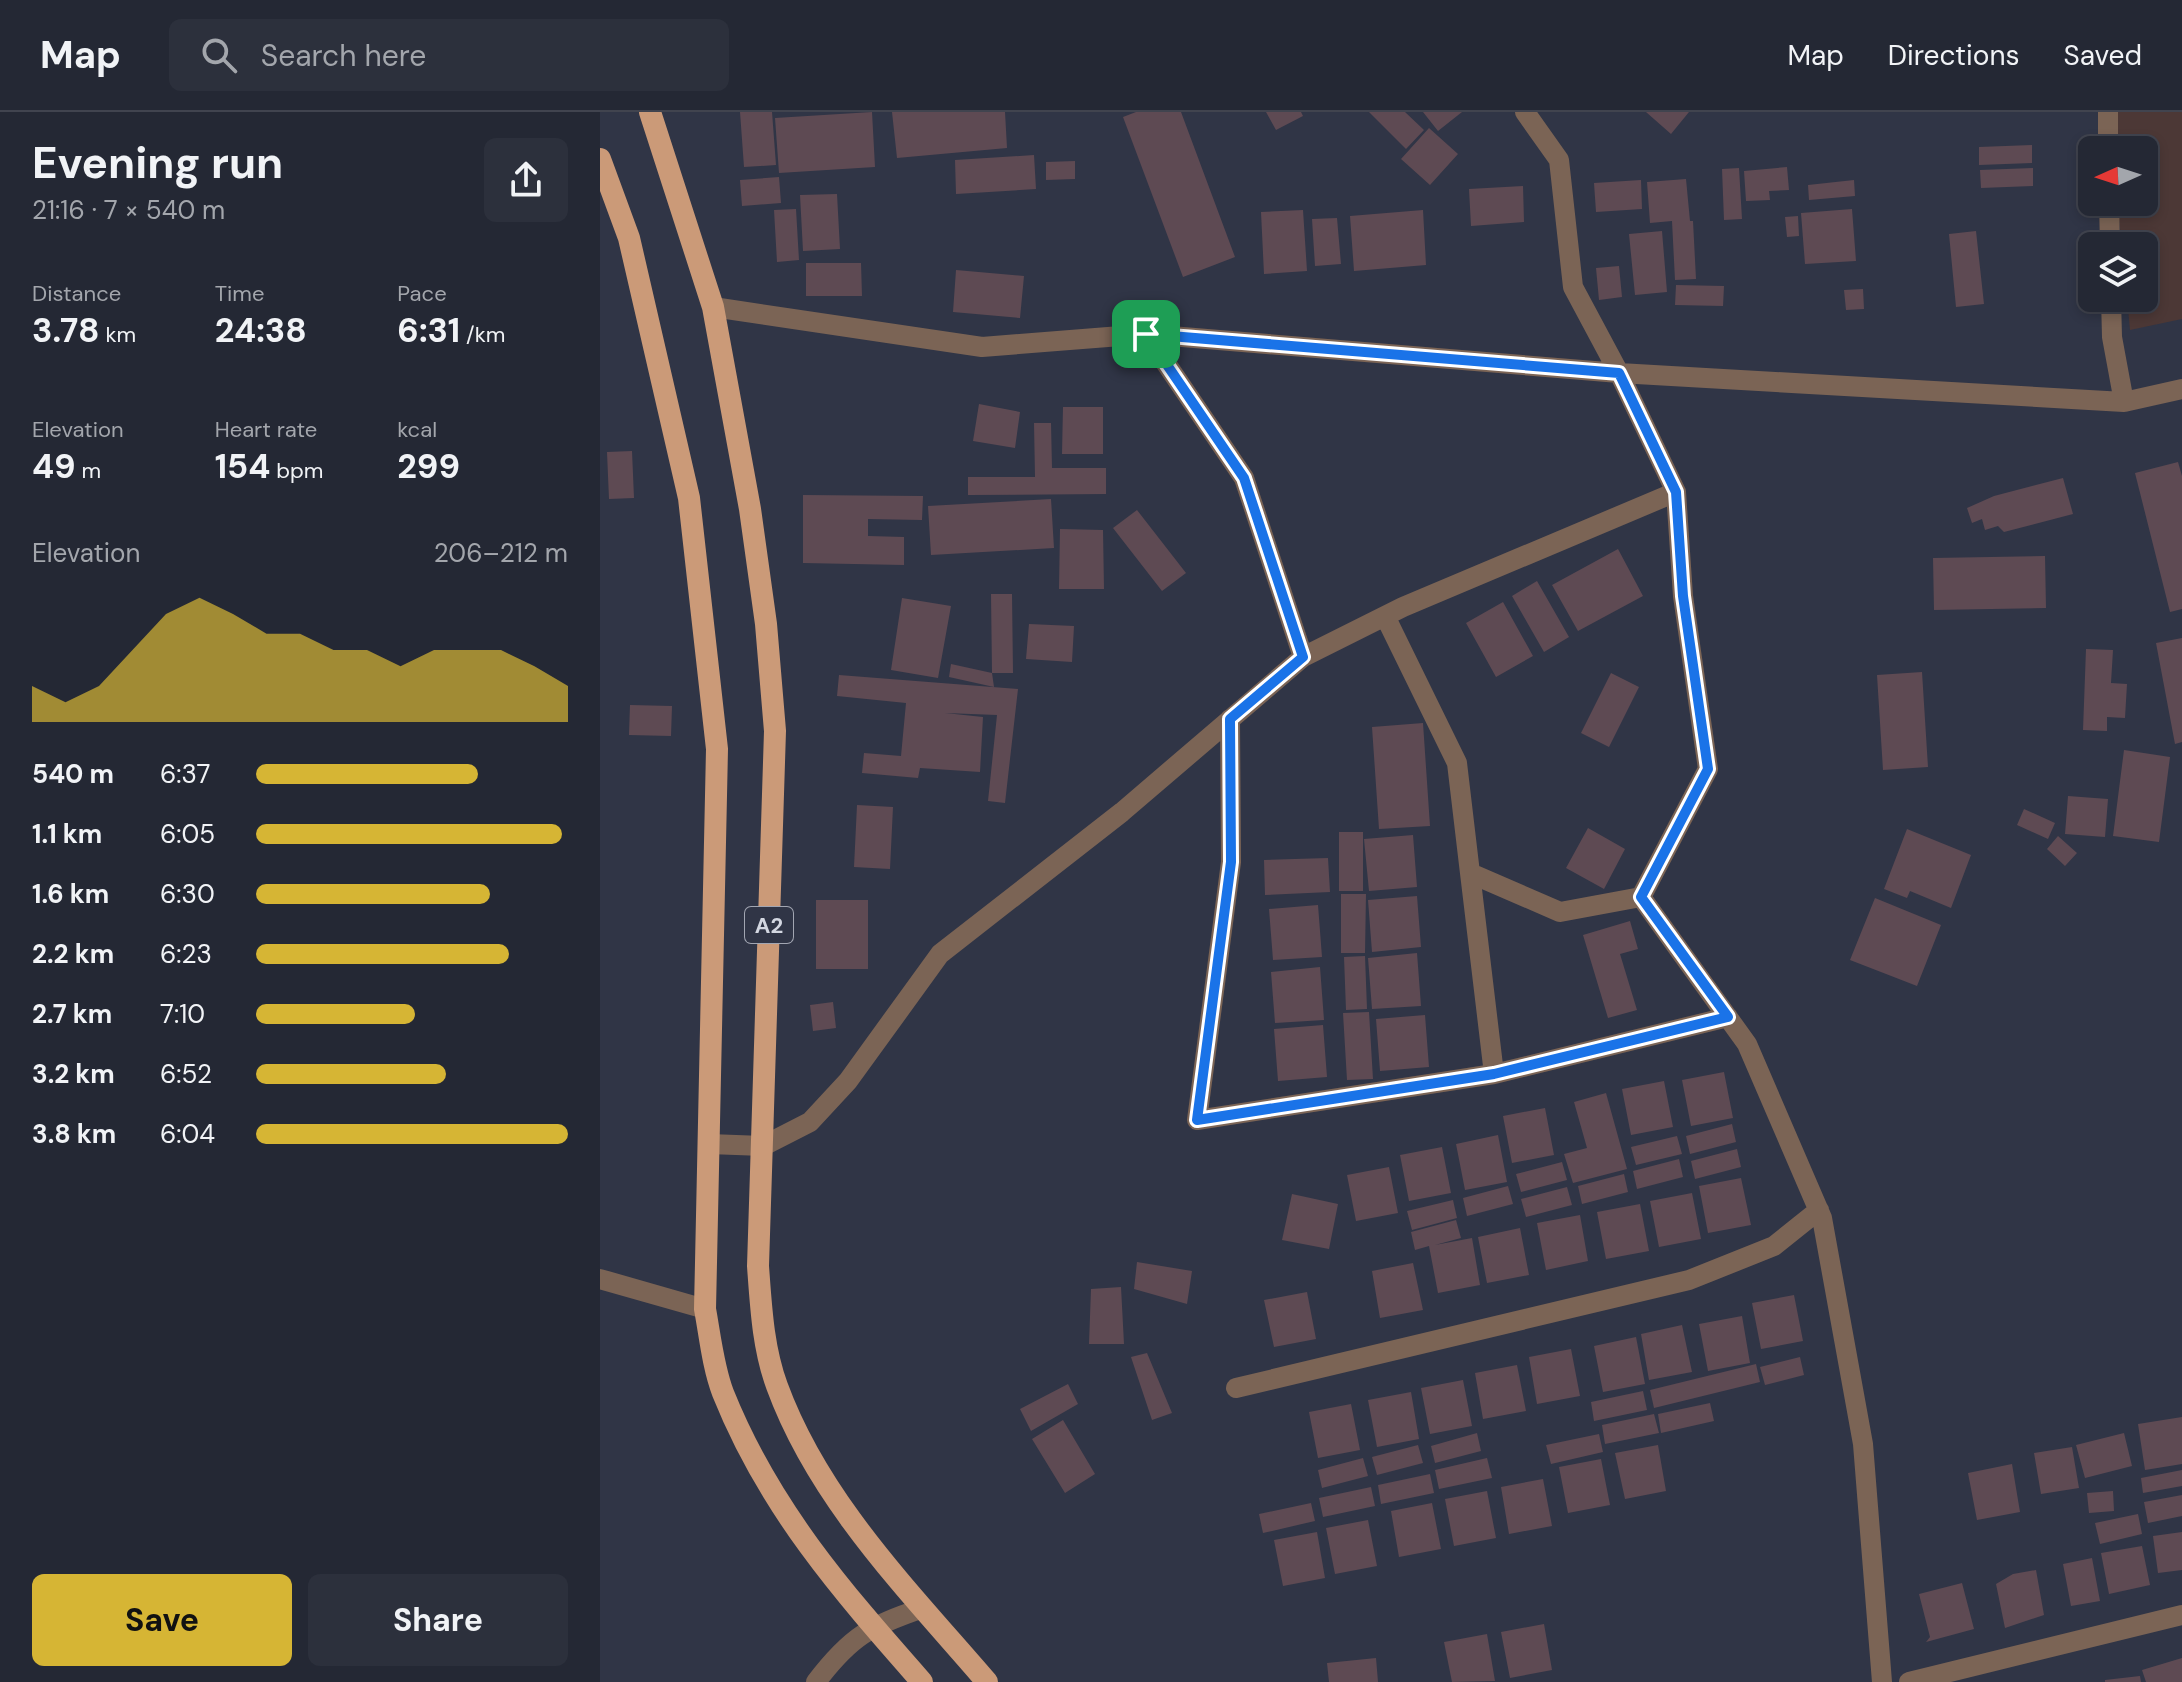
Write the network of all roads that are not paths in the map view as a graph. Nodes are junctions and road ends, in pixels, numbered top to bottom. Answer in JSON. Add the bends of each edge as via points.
{"nodes":[{"id":1,"x":650,"y":112,"type":"edge"},
{"id":2,"x":1525,"y":112,"type":"edge"},
{"id":3,"x":2108,"y":112,"type":"edge"},
{"id":4,"x":2108,"y":136,"type":"edge"},
{"id":5,"x":600,"y":159,"type":"edge"},
{"id":6,"x":713,"y":307,"type":"junction"},
{"id":7,"x":2111,"y":312,"type":"edge"},
{"id":8,"x":1146,"y":334,"type":"junction"},
{"id":9,"x":1619,"y":373,"type":"junction"},
{"id":10,"x":2182,"y":389,"type":"edge"},
{"id":11,"x":2124,"y":402,"type":"junction"},
{"id":12,"x":1676,"y":492,"type":"junction"},
{"id":13,"x":1385,"y":616,"type":"junction"},
{"id":14,"x":1303,"y":657,"type":"junction"},
{"id":15,"x":1230,"y":719,"type":"junction"},
{"id":16,"x":1470,"y":873,"type":"junction"},
{"id":17,"x":1641,"y":897,"type":"junction"},
{"id":18,"x":1728,"y":1017,"type":"junction"},
{"id":19,"x":1494,"y":1074,"type":"junction"},
{"id":20,"x":709,"y":1144,"type":"junction"},
{"id":21,"x":763,"y":1146,"type":"junction"},
{"id":22,"x":1819,"y":1210,"type":"junction"},
{"id":23,"x":600,"y":1279,"type":"edge"},
{"id":24,"x":705,"y":1309,"type":"junction"},
{"id":25,"x":1236,"y":1388,"type":"dead end"},
{"id":26,"x":923,"y":1608,"type":"junction"},
{"id":27,"x":2182,"y":1615,"type":"edge"},
{"id":28,"x":872,"y":1625,"type":"junction"},
{"id":29,"x":816,"y":1682,"type":"edge"},
{"id":30,"x":922,"y":1682,"type":"edge"},
{"id":31,"x":987,"y":1682,"type":"edge"},
{"id":32,"x":1882,"y":1682,"type":"edge"},
{"id":33,"x":1909,"y":1682,"type":"edge"}],
"edges":[{"from":1,"to":6,"type":"highway","number":"A2"},
{"from":2,"to":9,"type":"street","via":[[1559,160],[1573,287]]},
{"from":3,"to":4,"type":"street"},
{"from":5,"to":20,"type":"highway","number":"A2","via":[[629,238],[689,498],[717,749]]},
{"from":6,"to":8,"type":"street","via":[[982,347]]},
{"from":6,"to":21,"type":"highway","number":"A2","via":[[750,509],[775,731]]},
{"from":7,"to":11,"type":"street"},
{"from":8,"to":9,"type":"street"},
{"from":8,"to":14,"type":"street","via":[[1244,478]]},
{"from":9,"to":11,"type":"street"},
{"from":9,"to":12,"type":"street"},
{"from":10,"to":11,"type":"street"},
{"from":12,"to":13,"type":"street"},
{"from":12,"to":17,"type":"street","via":[[1683,596],[1708,769]]},
{"from":13,"to":14,"type":"street"},
{"from":13,"to":16,"type":"street","via":[[1457,763]]},
{"from":14,"to":15,"type":"street"},
{"from":15,"to":19,"type":"street","via":[[1231,862],[1197,1120]]},
{"from":15,"to":21,"type":"street","via":[[1122,812],[940,954],[829,1102],[810,1122]]},
{"from":16,"to":17,"type":"street","via":[[1560,912]]},
{"from":16,"to":19,"type":"street"},
{"from":17,"to":18,"type":"street"},
{"from":18,"to":19,"type":"street"},
{"from":18,"to":22,"type":"street","via":[[1747,1044]]},
{"from":20,"to":21,"type":"street"},
{"from":20,"to":24,"type":"highway","number":"A2"},
{"from":21,"to":26,"type":"highway","number":"A2","via":[[758,1266],[763,1331],[776,1384],[798,1436],[827,1484],[868,1544]]},
{"from":22,"to":25,"type":"street","via":[[1774,1246],[1689,1280]]},
{"from":22,"to":32,"type":"street","via":[[1863,1444]]},
{"from":23,"to":24,"type":"street"},
{"from":24,"to":28,"type":"highway","number":"A2","via":[[722,1390],[754,1459],[792,1526]]},
{"from":26,"to":28,"type":"street"},
{"from":26,"to":31,"type":"highway","number":"A2"},
{"from":27,"to":33,"type":"street"},
{"from":28,"to":29,"type":"street"},
{"from":28,"to":30,"type":"highway","number":"A2"}]}
